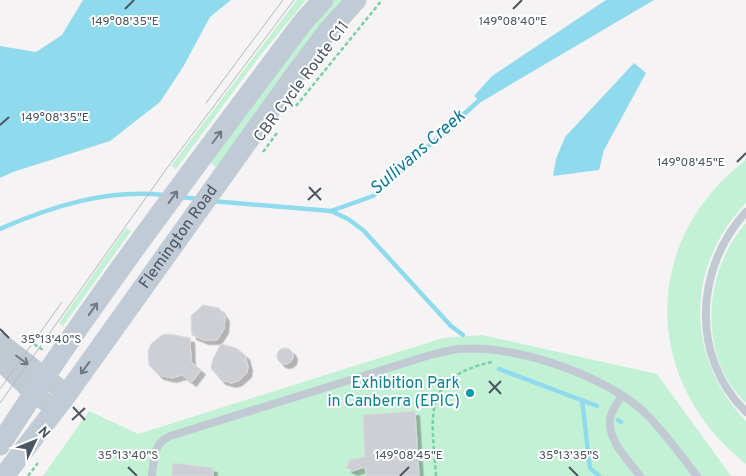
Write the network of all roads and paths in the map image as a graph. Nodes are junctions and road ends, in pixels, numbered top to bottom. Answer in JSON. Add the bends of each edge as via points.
{"nodes":[{"id":1,"x":323,"y":0,"type":"edge"},
{"id":2,"x":356,"y":0,"type":"edge"},
{"id":3,"x":382,"y":0,"type":"edge"},
{"id":4,"x":292,"y":111,"type":"dead end"},
{"id":5,"x":281,"y":127,"type":"dead end"},
{"id":6,"x":260,"y":156,"type":"dead end"},
{"id":7,"x":746,"y":212,"type":"edge"},
{"id":8,"x":0,"y":342,"type":"edge"},
{"id":9,"x":521,"y":356,"type":"junction"},
{"id":10,"x":0,"y":361,"type":"edge"},
{"id":11,"x":39,"y":385,"type":"junction"},
{"id":12,"x":622,"y":395,"type":"junction"},
{"id":13,"x":61,"y":401,"type":"junction"},
{"id":14,"x":746,"y":412,"type":"edge"},
{"id":15,"x":0,"y":445,"type":"edge"},
{"id":16,"x":638,"y":473,"type":"edge"},
{"id":17,"x":4,"y":476,"type":"edge"},
{"id":18,"x":152,"y":476,"type":"edge"},
{"id":19,"x":436,"y":476,"type":"edge"},
{"id":20,"x":629,"y":476,"type":"edge"},
{"id":21,"x":697,"y":476,"type":"edge"}],
"edges":[{"from":11,"to":1,"type":"main road","name":"Flemington Road","one_way":true,"via":[[188,176]]},
{"from":2,"to":13,"type":"main road","name":"Flemington Road","one_way":true,"via":[[292,79]]},
{"from":3,"to":4,"type":"path","name":"CBR Cycle Route C11"},
{"from":5,"to":6,"type":"path","name":"CBR Cycle Route C11"},
{"from":7,"to":14,"type":"lane","via":[[734,225],[715,259],[706,296],[706,332],[714,367],[735,401]]},
{"from":8,"to":11,"type":"street","one_way":true},
{"from":9,"to":12,"type":"lane","via":[[577,371]]},
{"from":9,"to":18,"type":"lane","via":[[461,349],[427,356],[170,436],[161,440],[155,450]]},
{"from":9,"to":19,"type":"path","via":[[469,369],[443,387],[434,400],[432,425]]},
{"from":10,"to":11,"type":"street"},
{"from":11,"to":13,"type":"street"},
{"from":11,"to":15,"type":"main road","name":"Flemington Road"},
{"from":12,"to":16,"type":"lane","via":[[610,419],[611,432]]},
{"from":12,"to":21,"type":"lane","via":[[646,414]]},
{"from":13,"to":17,"type":"main road","name":"Flemington Road"},
{"from":16,"to":20,"type":"lane"}]}
